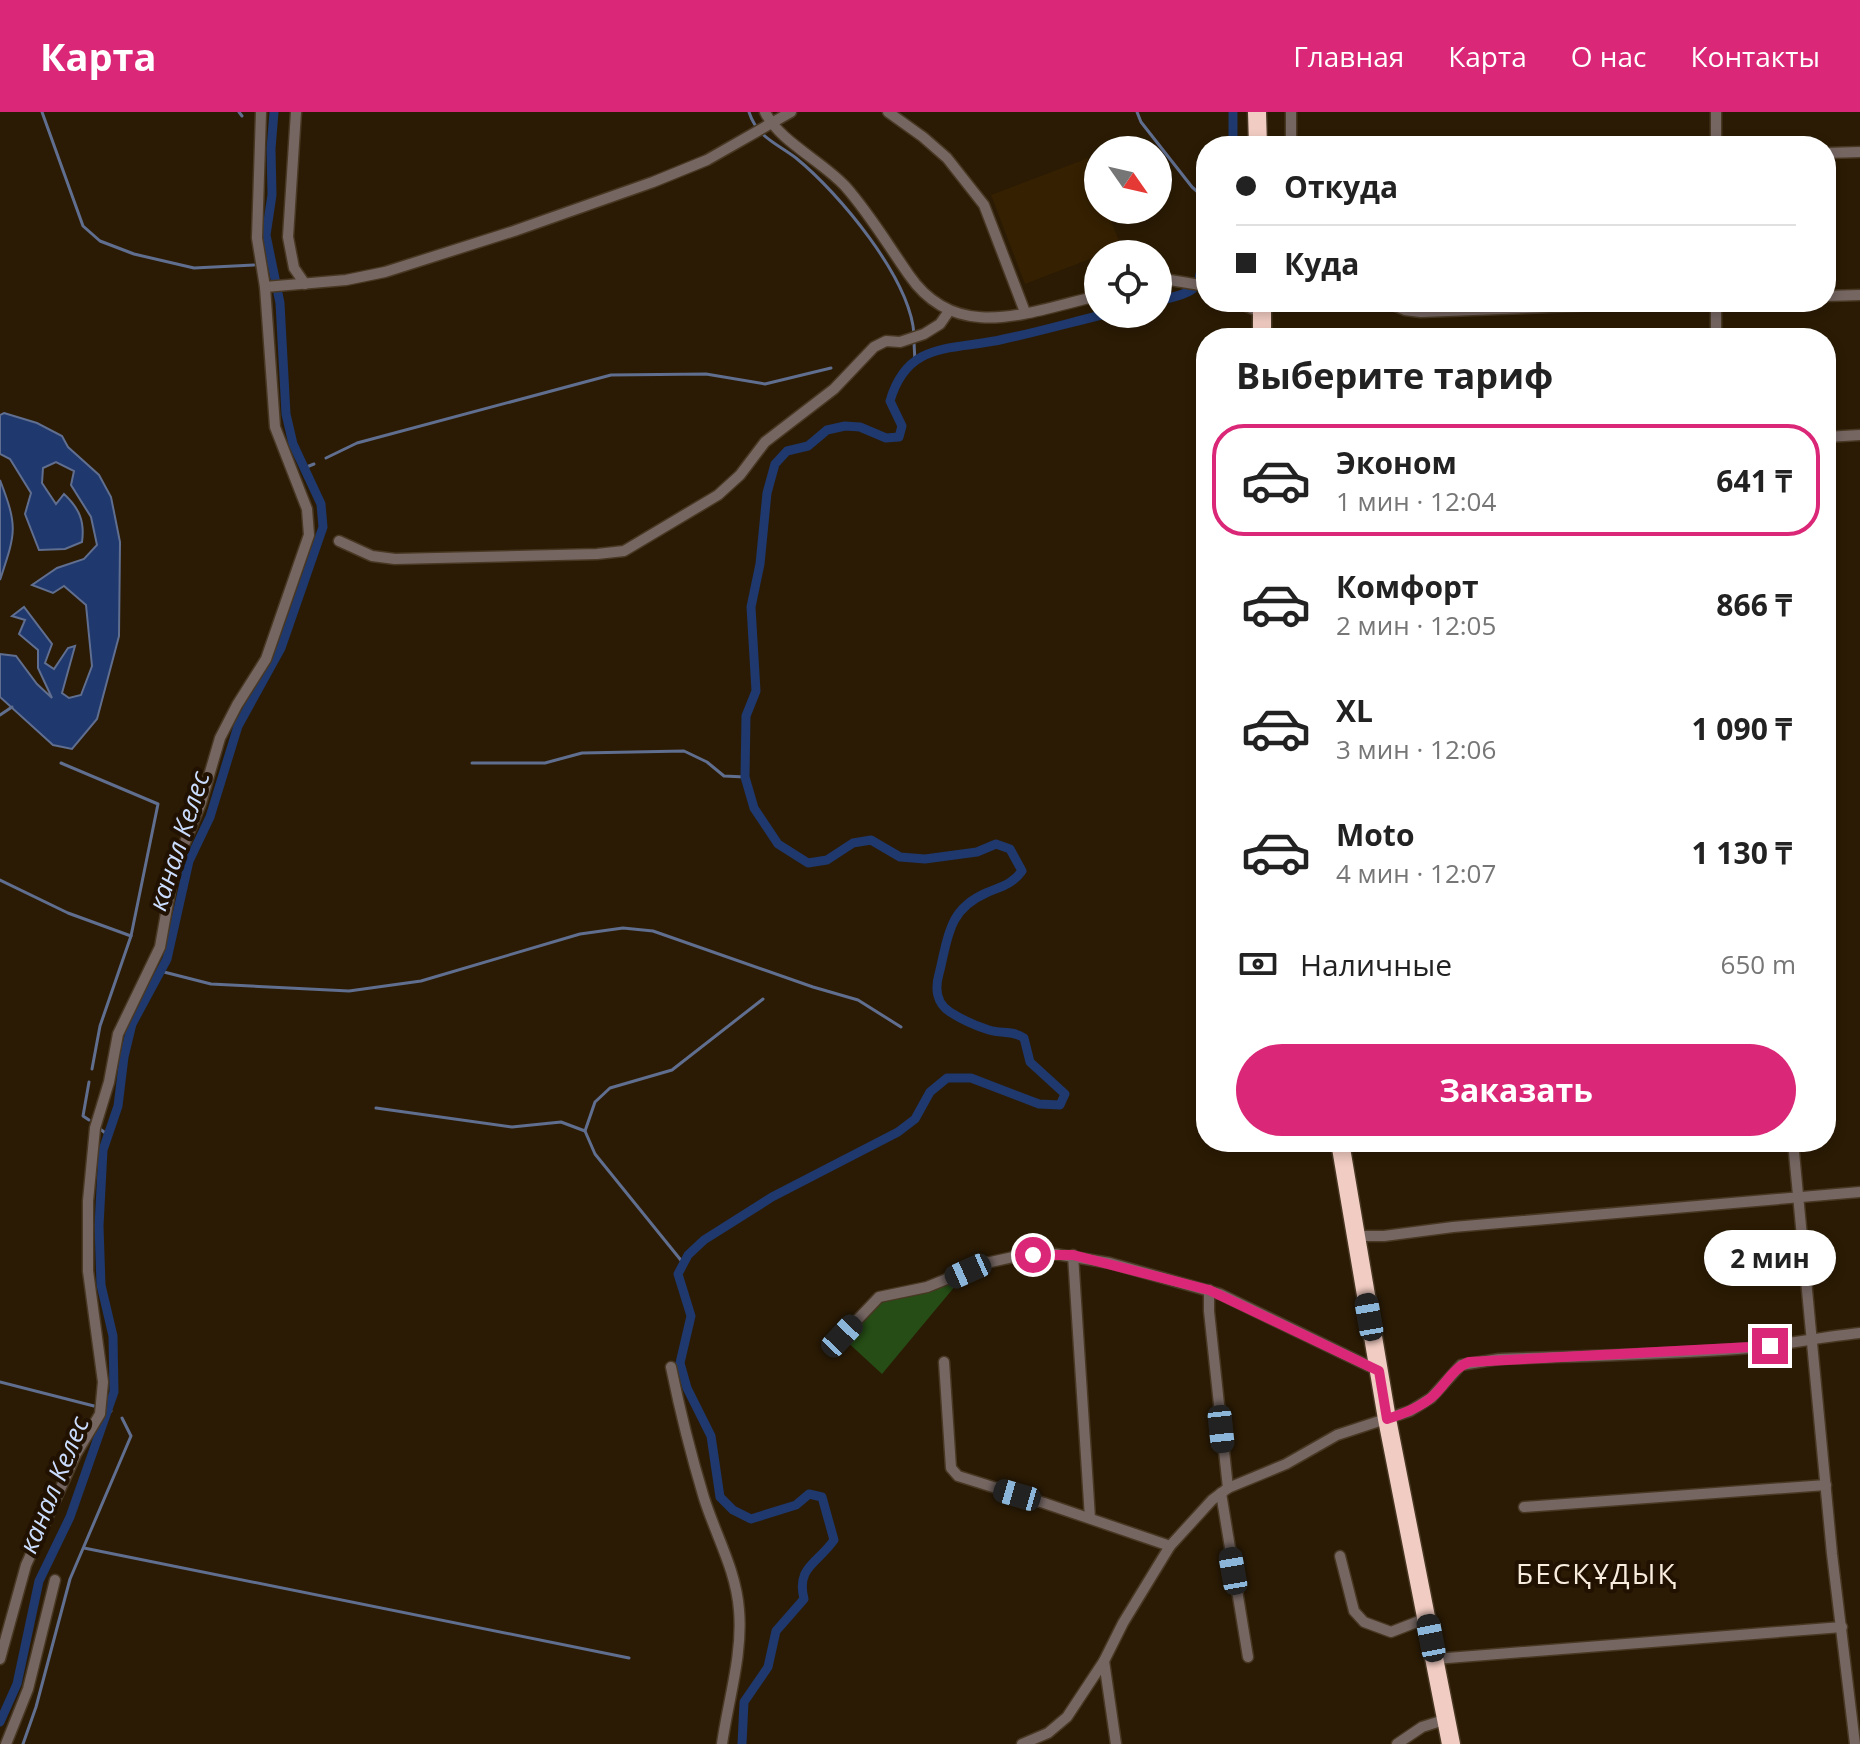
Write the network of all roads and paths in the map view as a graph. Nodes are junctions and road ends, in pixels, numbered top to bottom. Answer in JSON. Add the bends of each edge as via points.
{"nodes":[{"id":1,"x":261,"y":112,"type":"edge"},
{"id":2,"x":296,"y":112,"type":"edge"},
{"id":3,"x":765,"y":112,"type":"edge"},
{"id":4,"x":791,"y":112,"type":"edge"},
{"id":5,"x":888,"y":112,"type":"edge"},
{"id":6,"x":1257,"y":112,"type":"edge"},
{"id":7,"x":1291,"y":112,"type":"edge"},
{"id":8,"x":1716,"y":112,"type":"edge"},
{"id":9,"x":771,"y":124,"type":"junction"},
{"id":10,"x":1258,"y":136,"type":"edge"},
{"id":11,"x":1291,"y":136,"type":"edge"},
{"id":12,"x":1716,"y":136,"type":"edge"},
{"id":13,"x":1860,"y":152,"type":"edge"},
{"id":14,"x":1836,"y":153,"type":"edge"},
{"id":15,"x":1172,"y":280,"type":"edge"},
{"id":16,"x":305,"y":284,"type":"junction"},
{"id":17,"x":1196,"y":284,"type":"edge"},
{"id":18,"x":265,"y":287,"type":"junction"},
{"id":19,"x":1860,"y":295,"type":"edge"},
{"id":20,"x":1836,"y":296,"type":"edge"},
{"id":21,"x":1084,"y":299,"type":"edge"},
{"id":22,"x":949,"y":311,"type":"junction"},
{"id":23,"x":1025,"y":312,"type":"junction"},
{"id":24,"x":1860,"y":435,"type":"edge"},
{"id":25,"x":1836,"y":436,"type":"edge"},
{"id":26,"x":339,"y":541,"type":"dead end"},
{"id":27,"x":1341,"y":1152,"type":"edge"},
{"id":28,"x":1794,"y":1152,"type":"edge"},
{"id":29,"x":1860,"y":1192,"type":"edge"},
{"id":30,"x":1798,"y":1197,"type":"junction"},
{"id":31,"x":1354,"y":1236,"type":"junction"},
{"id":32,"x":1073,"y":1255,"type":"junction"},
{"id":33,"x":1209,"y":1290,"type":"junction"},
{"id":34,"x":1860,"y":1333,"type":"edge"},
{"id":35,"x":842,"y":1336,"type":"dead end"},
{"id":36,"x":1810,"y":1339,"type":"junction"},
{"id":37,"x":944,"y":1362,"type":"dead end"},
{"id":38,"x":671,"y":1367,"type":"dead end"},
{"id":39,"x":1379,"y":1371,"type":"junction"},
{"id":40,"x":1387,"y":1419,"type":"junction"},
{"id":41,"x":1826,"y":1485,"type":"junction"},
{"id":42,"x":1224,"y":1491,"type":"junction"},
{"id":43,"x":1524,"y":1507,"type":"dead end"},
{"id":44,"x":1090,"y":1518,"type":"junction"},
{"id":45,"x":1170,"y":1546,"type":"junction"},
{"id":46,"x":1340,"y":1556,"type":"dead end"},
{"id":47,"x":55,"y":1580,"type":"dead end"},
{"id":48,"x":1427,"y":1618,"type":"junction"},
{"id":49,"x":1842,"y":1627,"type":"junction"},
{"id":50,"x":1248,"y":1657,"type":"dead end"},
{"id":51,"x":0,"y":1659,"type":"edge"},
{"id":52,"x":1435,"y":1659,"type":"junction"},
{"id":53,"x":1104,"y":1661,"type":"junction"},
{"id":54,"x":1447,"y":1719,"type":"junction"},
{"id":55,"x":6,"y":1744,"type":"edge"},
{"id":56,"x":722,"y":1744,"type":"edge"},
{"id":57,"x":1022,"y":1744,"type":"edge"},
{"id":58,"x":1116,"y":1744,"type":"edge"},
{"id":59,"x":1397,"y":1744,"type":"edge"},
{"id":60,"x":1451,"y":1744,"type":"edge"},
{"id":61,"x":1855,"y":1744,"type":"edge"}],
"edges":[{"from":1,"to":18,"type":"street","via":[[257,238]]},
{"from":2,"to":16,"type":"street","via":[[288,237],[294,268]]},
{"from":3,"to":9,"type":"street"},
{"from":4,"to":9,"type":"street"},
{"from":5,"to":23,"type":"street","via":[[947,158],[984,205]]},
{"from":6,"to":10,"type":"highway"},
{"from":7,"to":11,"type":"street"},
{"from":8,"to":12,"type":"street"},
{"from":9,"to":16,"type":"street","via":[[707,160],[514,231],[385,272]]},
{"from":9,"to":22,"type":"street","via":[[845,186],[911,279]]},
{"from":13,"to":14,"type":"street"},
{"from":15,"to":17,"type":"street"},
{"from":16,"to":18,"type":"street"},
{"from":18,"to":51,"type":"street","via":[[275,427],[307,509],[309,535],[266,659],[220,738],[174,869],[160,947],[118,1034],[95,1128],[87,1213],[88,1271],[103,1382],[100,1414],[26,1565]]},
{"from":19,"to":20,"type":"street"},
{"from":21,"to":23,"type":"street"},
{"from":22,"to":23,"type":"street","via":[[995,319]]},
{"from":22,"to":26,"type":"street","via":[[924,334],[874,347],[834,389],[765,442],[718,495],[624,551],[395,559],[372,556]]},
{"from":24,"to":25,"type":"street"},
{"from":27,"to":31,"type":"highway"},
{"from":28,"to":30,"type":"street"},
{"from":29,"to":30,"type":"street"},
{"from":30,"to":31,"type":"street"},
{"from":30,"to":36,"type":"street"},
{"from":31,"to":39,"type":"highway"},
{"from":32,"to":33,"type":"street"},
{"from":32,"to":35,"type":"street","via":[[986,1263],[927,1287],[879,1297]]},
{"from":32,"to":44,"type":"street"},
{"from":33,"to":39,"type":"street"},
{"from":33,"to":42,"type":"street"},
{"from":34,"to":36,"type":"street"},
{"from":36,"to":40,"type":"street","via":[[1738,1349],[1469,1362],[1421,1405]]},
{"from":36,"to":41,"type":"street"},
{"from":37,"to":44,"type":"street","via":[[954,1473]]},
{"from":38,"to":56,"type":"street","via":[[739,1609]]},
{"from":39,"to":40,"type":"highway"},
{"from":40,"to":42,"type":"street","via":[[1337,1435]]},
{"from":40,"to":48,"type":"highway"},
{"from":41,"to":43,"type":"street"},
{"from":41,"to":49,"type":"street"},
{"from":42,"to":45,"type":"street"},
{"from":42,"to":50,"type":"street"},
{"from":44,"to":45,"type":"street"},
{"from":45,"to":53,"type":"street"},
{"from":46,"to":48,"type":"street","via":[[1354,1611],[1364,1622],[1391,1632]]},
{"from":47,"to":55,"type":"street","via":[[28,1689]]},
{"from":48,"to":52,"type":"highway"},
{"from":49,"to":52,"type":"street"},
{"from":49,"to":61,"type":"street"},
{"from":52,"to":54,"type":"highway"},
{"from":53,"to":57,"type":"street","via":[[1059,1725]]},
{"from":53,"to":58,"type":"street"},
{"from":54,"to":59,"type":"street","via":[[1422,1727]]},
{"from":54,"to":60,"type":"highway"}]}
